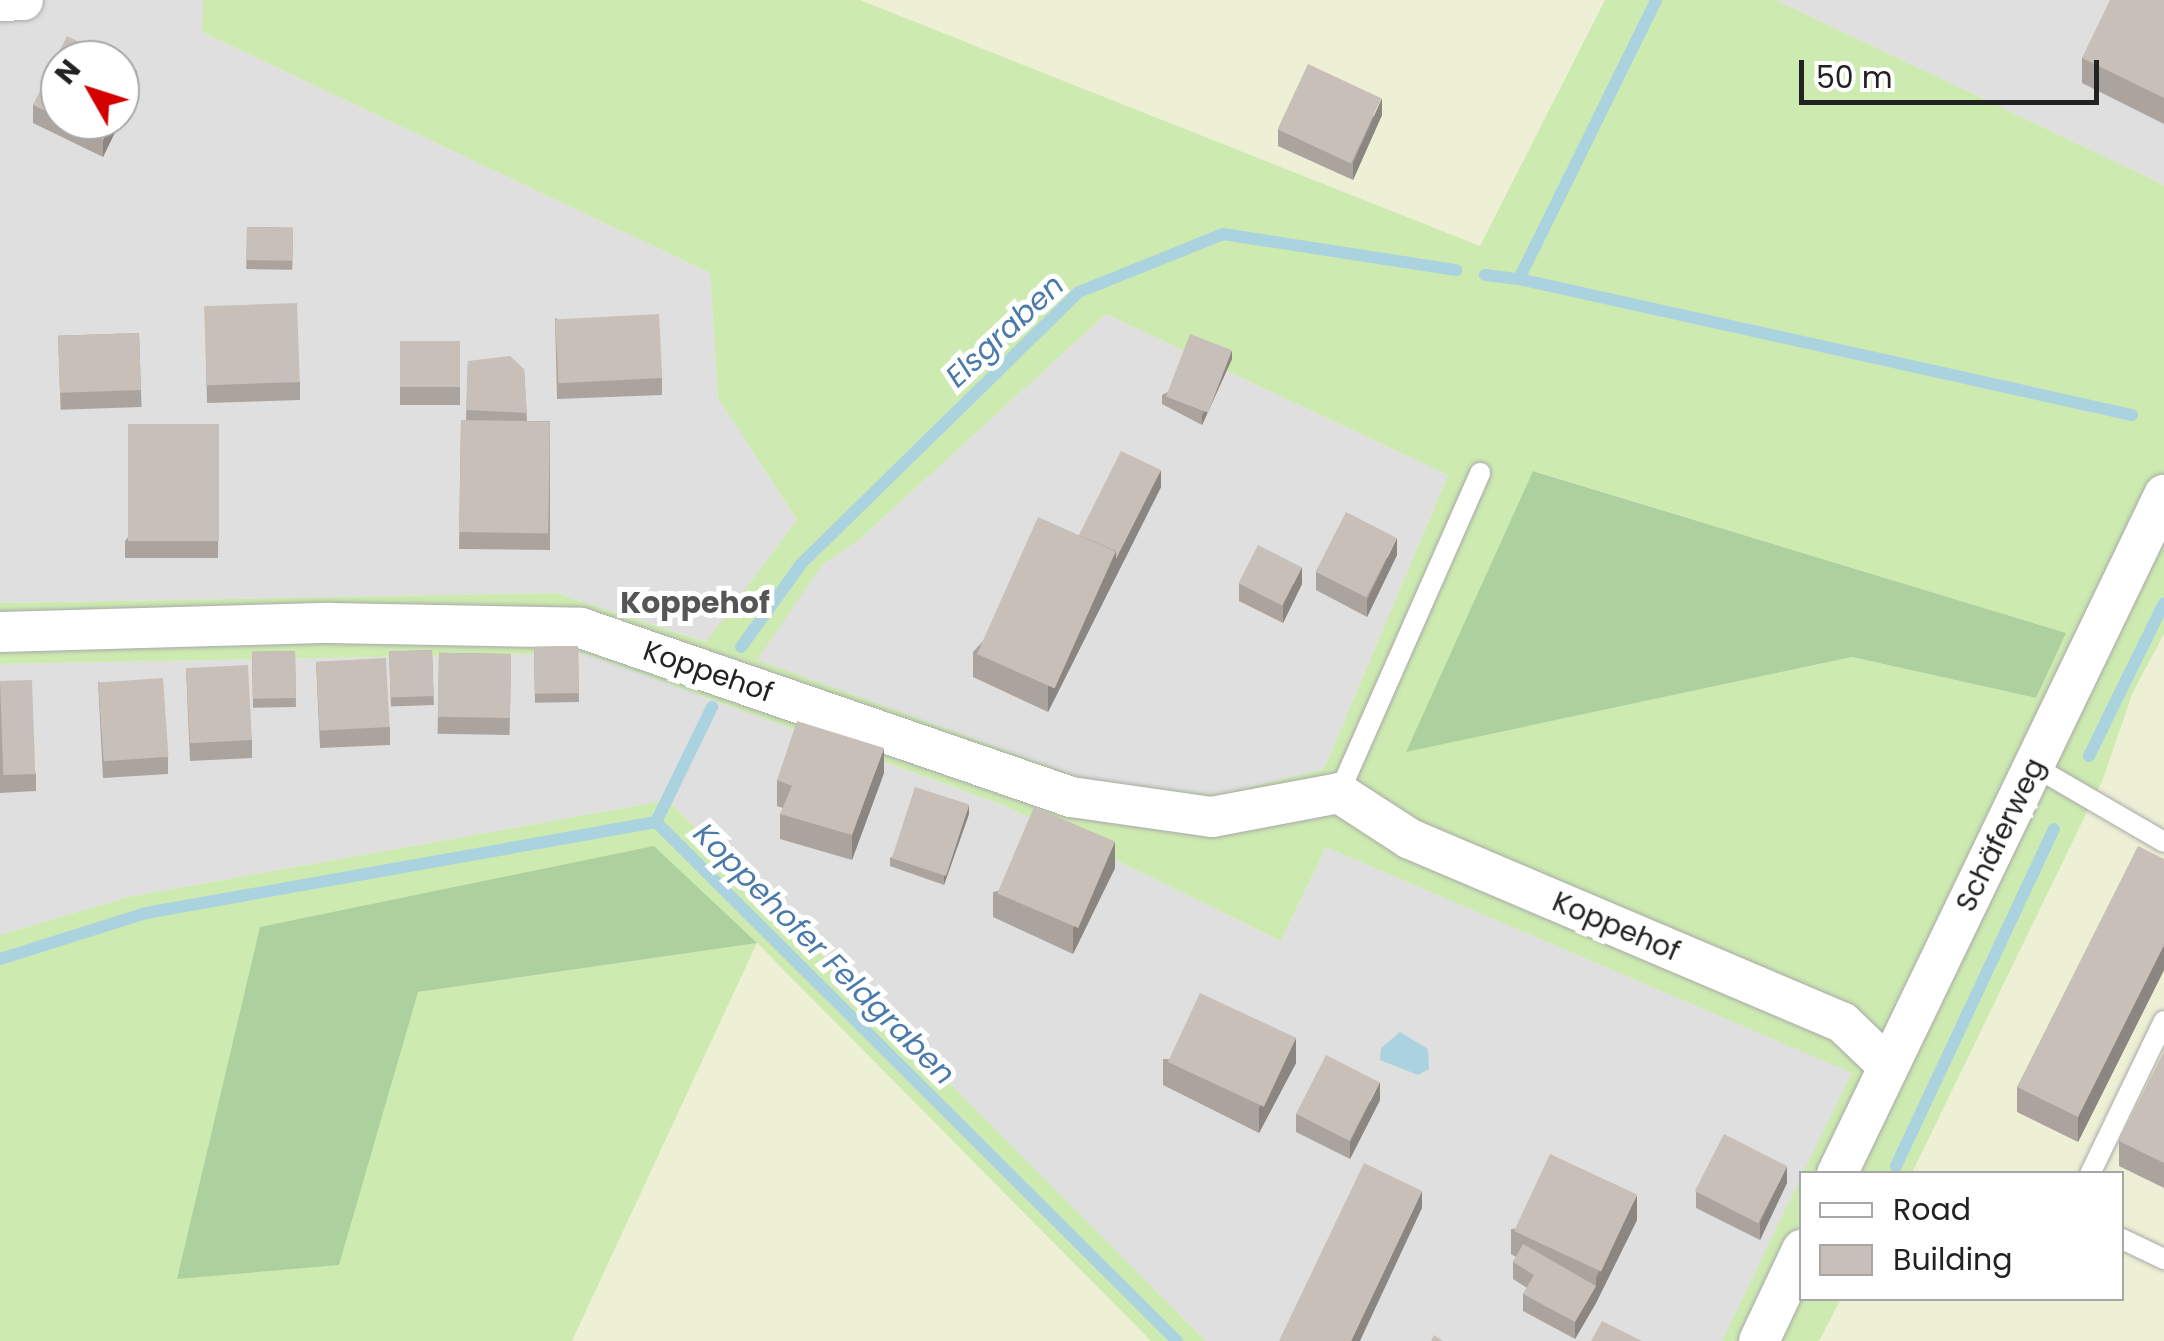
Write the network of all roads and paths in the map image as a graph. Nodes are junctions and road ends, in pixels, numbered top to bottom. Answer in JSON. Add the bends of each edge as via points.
{"nodes":[{"id":1,"x":23,"y":0,"type":"edge"},
{"id":2,"x":0,"y":1,"type":"edge"},
{"id":3,"x":1480,"y":473,"type":"dead end"},
{"id":4,"x":2164,"y":495,"type":"edge"},
{"id":5,"x":0,"y":632,"type":"edge"},
{"id":6,"x":2035,"y":767,"type":"junction"},
{"id":7,"x":1339,"y":793,"type":"junction"},
{"id":8,"x":2164,"y":842,"type":"edge"},
{"id":9,"x":2164,"y":1021,"type":"edge"},
{"id":10,"x":1888,"y":1066,"type":"junction"},
{"id":11,"x":1838,"y":1171,"type":"edge"},
{"id":12,"x":2091,"y":1171,"type":"edge"},
{"id":13,"x":2124,"y":1240,"type":"edge"},
{"id":14,"x":1799,"y":1256,"type":"edge"},
{"id":15,"x":2164,"y":1259,"type":"edge"},
{"id":16,"x":1759,"y":1341,"type":"edge"}],
"edges":[{"from":1,"to":2,"type":"street"},
{"from":3,"to":7,"type":"lane"},
{"from":4,"to":6,"type":"street","name":"Schäferweg"},
{"from":5,"to":7,"type":"street","name":"Koppehof","via":[[330,623],[581,628],[1072,796],[1212,817]]},
{"from":6,"to":8,"type":"lane"},
{"from":6,"to":10,"type":"street","name":"Schäferweg"},
{"from":7,"to":10,"type":"street","name":"Koppehof","via":[[1410,839],[1843,1024]]},
{"from":9,"to":12,"type":"lane"},
{"from":10,"to":11,"type":"street","name":"Schäferweg"},
{"from":13,"to":15,"type":"lane"},
{"from":14,"to":16,"type":"street"}]}
